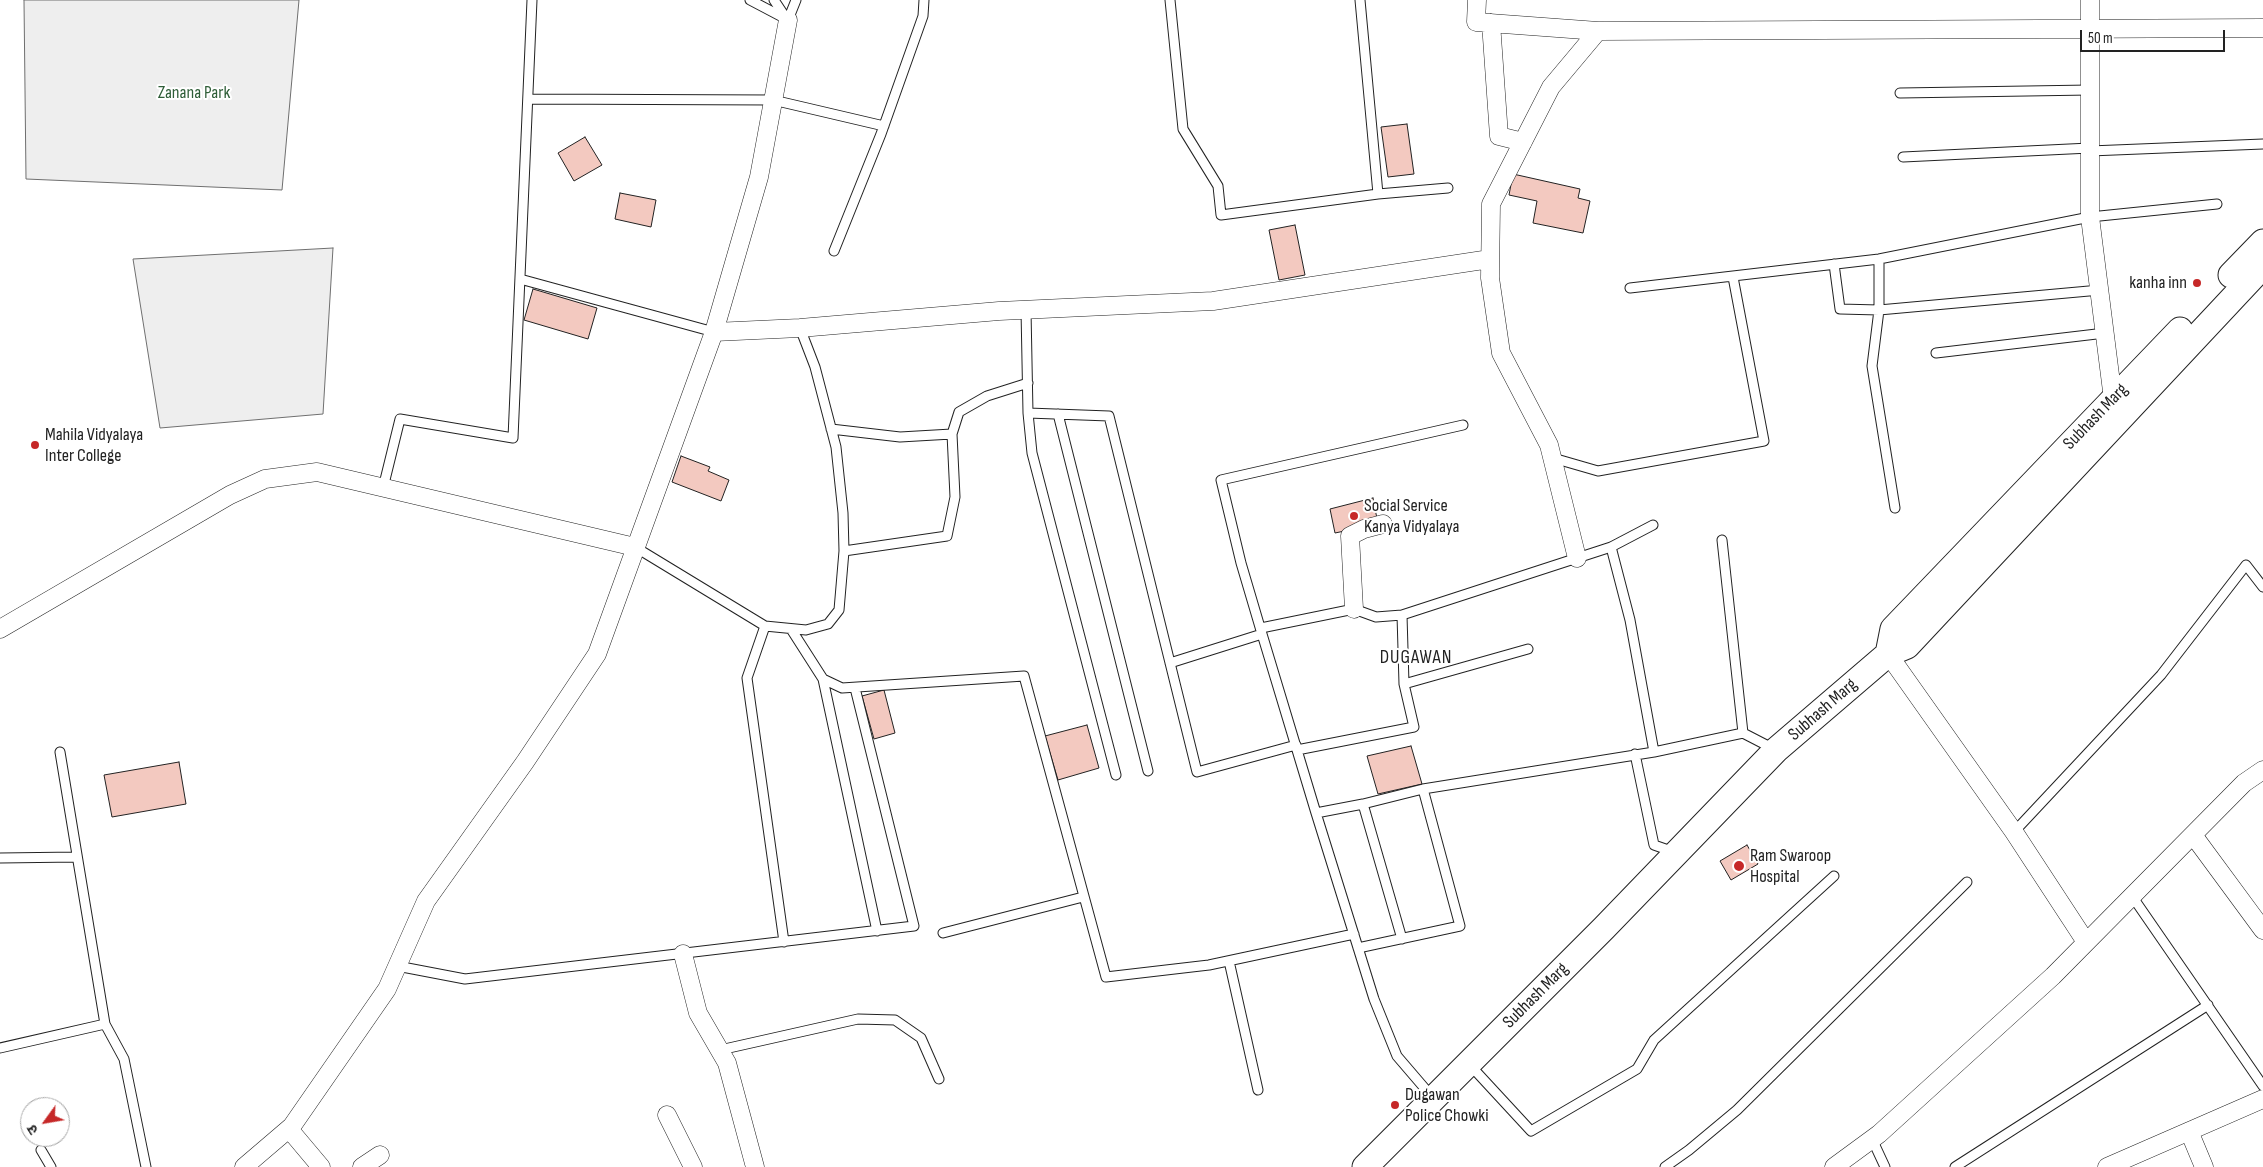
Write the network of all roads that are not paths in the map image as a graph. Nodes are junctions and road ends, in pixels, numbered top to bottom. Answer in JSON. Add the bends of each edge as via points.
{"nodes":[{"id":1,"x":532,"y":0,"type":"edge"},
{"id":2,"x":750,"y":0,"type":"edge"},
{"id":3,"x":774,"y":0,"type":"edge"},
{"id":4,"x":796,"y":0,"type":"edge"},
{"id":5,"x":924,"y":0,"type":"edge"},
{"id":6,"x":1170,"y":0,"type":"edge"},
{"id":7,"x":1360,"y":0,"type":"edge"},
{"id":8,"x":1477,"y":0,"type":"edge"},
{"id":9,"x":2090,"y":0,"type":"edge"},
{"id":10,"x":788,"y":20,"type":"junction"},
{"id":11,"x":1491,"y":23,"type":"junction"},
{"id":12,"x":2263,"y":28,"type":"edge"},
{"id":13,"x":2090,"y":29,"type":"junction"},
{"id":14,"x":1598,"y":31,"type":"junction"},
{"id":15,"x":2090,"y":90,"type":"junction"},
{"id":16,"x":1900,"y":93,"type":"dead end"},
{"id":17,"x":528,"y":99,"type":"junction"},
{"id":18,"x":773,"y":100,"type":"junction"},
{"id":19,"x":884,"y":126,"type":"junction"},
{"id":20,"x":1523,"y":142,"type":"junction"},
{"id":21,"x":2263,"y":144,"type":"edge"},
{"id":22,"x":2090,"y":149,"type":"junction"},
{"id":23,"x":1903,"y":157,"type":"dead end"},
{"id":24,"x":1448,"y":188,"type":"dead end"},
{"id":25,"x":1378,"y":194,"type":"junction"},
{"id":26,"x":2217,"y":204,"type":"dead end"},
{"id":27,"x":2090,"y":217,"type":"junction"},
{"id":28,"x":2263,"y":242,"type":"edge"},
{"id":29,"x":834,"y":251,"type":"dead end"},
{"id":30,"x":1490,"y":259,"type":"junction"},
{"id":31,"x":1879,"y":260,"type":"junction"},
{"id":32,"x":1834,"y":264,"type":"junction"},
{"id":33,"x":2263,"y":266,"type":"edge"},
{"id":34,"x":1733,"y":277,"type":"junction"},
{"id":35,"x":520,"y":279,"type":"junction"},
{"id":36,"x":1630,"y":288,"type":"dead end"},
{"id":37,"x":2100,"y":290,"type":"junction"},
{"id":38,"x":1026,"y":310,"type":"junction"},
{"id":39,"x":1879,"y":310,"type":"junction"},
{"id":40,"x":800,"y":328,"type":"junction"},
{"id":41,"x":714,"y":332,"type":"junction"},
{"id":42,"x":2105,"y":333,"type":"junction"},
{"id":43,"x":1936,"y":353,"type":"dead end"},
{"id":44,"x":1028,"y":383,"type":"junction"},
{"id":45,"x":2120,"y":406,"type":"junction"},
{"id":46,"x":1028,"y":413,"type":"junction"},
{"id":47,"x":1058,"y":414,"type":"junction"},
{"id":48,"x":1464,"y":425,"type":"dead end"},
{"id":49,"x":831,"y":429,"type":"junction"},
{"id":50,"x":952,"y":434,"type":"junction"},
{"id":51,"x":1553,"y":458,"type":"junction"},
{"id":52,"x":384,"y":488,"type":"junction"},
{"id":53,"x":1895,"y":508,"type":"dead end"},
{"id":54,"x":1383,"y":524,"type":"dead end"},
{"id":55,"x":1653,"y":525,"type":"dead end"},
{"id":56,"x":1722,"y":540,"type":"dead end"},
{"id":57,"x":635,"y":547,"type":"junction"},
{"id":58,"x":1611,"y":547,"type":"junction"},
{"id":59,"x":844,"y":551,"type":"junction"},
{"id":60,"x":1577,"y":558,"type":"junction"},
{"id":61,"x":2263,"y":587,"type":"edge"},
{"id":62,"x":1354,"y":609,"type":"junction"},
{"id":63,"x":1402,"y":615,"type":"junction"},
{"id":64,"x":766,"y":626,"type":"junction"},
{"id":65,"x":0,"y":629,"type":"edge"},
{"id":66,"x":791,"y":629,"type":"junction"},
{"id":67,"x":1262,"y":631,"type":"junction"},
{"id":68,"x":1528,"y":649,"type":"dead end"},
{"id":69,"x":1888,"y":654,"type":"junction"},
{"id":70,"x":1170,"y":662,"type":"junction"},
{"id":71,"x":823,"y":679,"type":"junction"},
{"id":72,"x":1404,"y":684,"type":"junction"},
{"id":73,"x":855,"y":688,"type":"junction"},
{"id":74,"x":1744,"y":733,"type":"junction"},
{"id":75,"x":1296,"y":748,"type":"junction"},
{"id":76,"x":1776,"y":750,"type":"junction"},
{"id":77,"x":60,"y":752,"type":"dead end"},
{"id":78,"x":1654,"y":752,"type":"junction"},
{"id":79,"x":1635,"y":754,"type":"junction"},
{"id":80,"x":2263,"y":770,"type":"edge"},
{"id":81,"x":1148,"y":771,"type":"dead end"},
{"id":82,"x":1116,"y":775,"type":"dead end"},
{"id":83,"x":1423,"y":789,"type":"junction"},
{"id":84,"x":1363,"y":804,"type":"junction"},
{"id":85,"x":1316,"y":813,"type":"junction"},
{"id":86,"x":2014,"y":832,"type":"junction"},
{"id":87,"x":2193,"y":834,"type":"junction"},
{"id":88,"x":1677,"y":853,"type":"junction"},
{"id":89,"x":77,"y":857,"type":"junction"},
{"id":90,"x":0,"y":858,"type":"edge"},
{"id":91,"x":1834,"y":876,"type":"dead end"},
{"id":92,"x":1967,"y":882,"type":"dead end"},
{"id":93,"x":2132,"y":896,"type":"junction"},
{"id":94,"x":1083,"y":897,"type":"junction"},
{"id":95,"x":877,"y":930,"type":"junction"},
{"id":96,"x":2263,"y":930,"type":"edge"},
{"id":97,"x":943,"y":933,"type":"dead end"},
{"id":98,"x":1354,"y":934,"type":"junction"},
{"id":99,"x":1402,"y":939,"type":"junction"},
{"id":100,"x":784,"y":942,"type":"junction"},
{"id":101,"x":2086,"y":942,"type":"junction"},
{"id":102,"x":1358,"y":948,"type":"junction"},
{"id":103,"x":683,"y":954,"type":"junction"},
{"id":104,"x":1229,"y":961,"type":"junction"},
{"id":105,"x":397,"y":966,"type":"junction"},
{"id":106,"x":2208,"y":1005,"type":"junction"},
{"id":107,"x":105,"y":1024,"type":"junction"},
{"id":108,"x":0,"y":1048,"type":"edge"},
{"id":109,"x":720,"y":1050,"type":"junction"},
{"id":110,"x":1468,"y":1063,"type":"junction"},
{"id":111,"x":939,"y":1079,"type":"dead end"},
{"id":112,"x":2263,"y":1086,"type":"edge"},
{"id":113,"x":1258,"y":1090,"type":"dead end"},
{"id":114,"x":1433,"y":1098,"type":"junction"},
{"id":115,"x":2263,"y":1099,"type":"edge"},
{"id":116,"x":667,"y":1115,"type":"dead end"},
{"id":117,"x":289,"y":1128,"type":"junction"},
{"id":118,"x":2188,"y":1131,"type":"junction"},
{"id":119,"x":1872,"y":1139,"type":"junction"},
{"id":120,"x":41,"y":1150,"type":"dead end"},
{"id":121,"x":380,"y":1155,"type":"dead end"},
{"id":122,"x":51,"y":1167,"type":"edge"},
{"id":123,"x":146,"y":1167,"type":"edge"},
{"id":124,"x":244,"y":1167,"type":"edge"},
{"id":125,"x":321,"y":1167,"type":"edge"},
{"id":126,"x":362,"y":1167,"type":"edge"},
{"id":127,"x":693,"y":1167,"type":"edge"},
{"id":128,"x":755,"y":1167,"type":"edge"},
{"id":129,"x":1365,"y":1167,"type":"edge"},
{"id":130,"x":1665,"y":1167,"type":"edge"},
{"id":131,"x":1834,"y":1167,"type":"edge"},
{"id":132,"x":1885,"y":1167,"type":"edge"},
{"id":133,"x":1955,"y":1167,"type":"edge"},
{"id":134,"x":2107,"y":1167,"type":"edge"},
{"id":135,"x":2204,"y":1167,"type":"edge"}],
"edges":[{"from":1,"to":17,"type":"lane"},
{"from":2,"to":10,"type":"lane"},
{"from":3,"to":10,"type":"lane"},
{"from":4,"to":10,"type":"lane"},
{"from":5,"to":19,"type":"lane","via":[[923,16]]},
{"from":6,"to":25,"type":"lane","via":[[1183,129],[1218,186],[1221,215]]},
{"from":7,"to":25,"type":"lane"},
{"from":8,"to":11,"type":"street","via":[[1476,22]]},
{"from":9,"to":13,"type":"street"},
{"from":10,"to":18,"type":"street"},
{"from":11,"to":14,"type":"street"},
{"from":11,"to":20,"type":"street","via":[[1499,136]]},
{"from":12,"to":13,"type":"street"},
{"from":13,"to":14,"type":"street"},
{"from":13,"to":15,"type":"street"},
{"from":14,"to":20,"type":"street","via":[[1551,87]]},
{"from":15,"to":16,"type":"lane"},
{"from":15,"to":22,"type":"street"},
{"from":17,"to":18,"type":"lane"},
{"from":17,"to":35,"type":"lane"},
{"from":18,"to":19,"type":"lane"},
{"from":18,"to":41,"type":"street","via":[[759,177]]},
{"from":19,"to":29,"type":"lane"},
{"from":20,"to":30,"type":"street","via":[[1491,204]]},
{"from":21,"to":22,"type":"lane"},
{"from":22,"to":23,"type":"lane"},
{"from":22,"to":27,"type":"street"},
{"from":24,"to":25,"type":"lane"},
{"from":26,"to":27,"type":"lane"},
{"from":27,"to":31,"type":"lane"},
{"from":27,"to":37,"type":"street"},
{"from":28,"to":45,"type":"main road","name":"Subhash Marg"},
{"from":30,"to":38,"type":"street","via":[[1213,301]]},
{"from":30,"to":51,"type":"street","via":[[1501,353]]},
{"from":31,"to":32,"type":"lane"},
{"from":31,"to":39,"type":"lane"},
{"from":32,"to":34,"type":"lane"},
{"from":32,"to":39,"type":"lane","via":[[1840,309]]},
{"from":33,"to":45,"type":"main road"},
{"from":34,"to":36,"type":"lane"},
{"from":34,"to":51,"type":"lane","via":[[1764,441],[1598,471]]},
{"from":35,"to":41,"type":"lane"},
{"from":35,"to":52,"type":"lane","via":[[514,438],[400,419]]},
{"from":37,"to":39,"type":"lane"},
{"from":37,"to":42,"type":"street"},
{"from":38,"to":40,"type":"street"},
{"from":38,"to":44,"type":"lane"},
{"from":39,"to":53,"type":"lane","via":[[1872,366]]},
{"from":40,"to":41,"type":"street"},
{"from":40,"to":49,"type":"lane","via":[[815,367]]},
{"from":41,"to":57,"type":"street"},
{"from":42,"to":43,"type":"lane"},
{"from":42,"to":45,"type":"street"},
{"from":44,"to":46,"type":"lane"},
{"from":44,"to":50,"type":"lane","via":[[987,396],[959,412]]},
{"from":45,"to":69,"type":"main road","name":"Subhash Marg","via":[[1907,646]]},
{"from":46,"to":47,"type":"lane"},
{"from":46,"to":82,"type":"lane","via":[[1032,453]]},
{"from":47,"to":70,"type":"lane","via":[[1109,416]]},
{"from":47,"to":81,"type":"lane"},
{"from":48,"to":67,"type":"lane","via":[[1221,480]]},
{"from":49,"to":50,"type":"lane","via":[[900,437]]},
{"from":49,"to":59,"type":"lane","via":[[836,447]]},
{"from":50,"to":59,"type":"lane","via":[[955,497],[947,536]]},
{"from":51,"to":60,"type":"street"},
{"from":52,"to":57,"type":"street"},
{"from":52,"to":65,"type":"street","via":[[317,472],[265,479],[230,495]]},
{"from":54,"to":62,"type":"street","via":[[1350,536]]},
{"from":55,"to":58,"type":"lane"},
{"from":56,"to":74,"type":"lane"},
{"from":57,"to":64,"type":"lane"},
{"from":57,"to":105,"type":"street","via":[[597,654],[426,901]]},
{"from":58,"to":60,"type":"lane"},
{"from":58,"to":78,"type":"lane","via":[[1630,620]]},
{"from":59,"to":66,"type":"lane","via":[[839,610],[828,624],[806,630]]},
{"from":60,"to":63,"type":"lane"},
{"from":61,"to":86,"type":"lane","via":[[2246,565],[2161,676]]},
{"from":62,"to":63,"type":"lane","via":[[1376,617]]},
{"from":62,"to":67,"type":"lane"},
{"from":63,"to":72,"type":"lane"},
{"from":64,"to":66,"type":"lane"},
{"from":64,"to":100,"type":"lane","via":[[747,678]]},
{"from":66,"to":71,"type":"lane"},
{"from":67,"to":70,"type":"lane"},
{"from":67,"to":75,"type":"lane"},
{"from":68,"to":72,"type":"lane"},
{"from":69,"to":76,"type":"main road","name":"Subhash Marg"},
{"from":69,"to":86,"type":"street"},
{"from":70,"to":75,"type":"lane","via":[[1197,772]]},
{"from":71,"to":73,"type":"lane","via":[[842,688]]},
{"from":71,"to":95,"type":"lane"},
{"from":72,"to":75,"type":"lane","via":[[1414,727]]},
{"from":73,"to":94,"type":"lane","via":[[1024,676]]},
{"from":73,"to":95,"type":"lane","via":[[914,926]]},
{"from":74,"to":76,"type":"lane"},
{"from":74,"to":78,"type":"lane"},
{"from":75,"to":85,"type":"lane"},
{"from":76,"to":88,"type":"main road","name":"Subhash Marg"},
{"from":77,"to":89,"type":"lane"},
{"from":78,"to":79,"type":"lane"},
{"from":79,"to":83,"type":"lane"},
{"from":79,"to":88,"type":"lane","via":[[1654,845]]},
{"from":80,"to":87,"type":"street","via":[[2244,783]]},
{"from":83,"to":84,"type":"lane"},
{"from":83,"to":99,"type":"lane","via":[[1460,926]]},
{"from":84,"to":85,"type":"lane"},
{"from":84,"to":99,"type":"lane"},
{"from":85,"to":98,"type":"lane"},
{"from":86,"to":101,"type":"street"},
{"from":87,"to":93,"type":"street"},
{"from":87,"to":96,"type":"street"},
{"from":88,"to":110,"type":"main road","name":"Subhash Marg"},
{"from":89,"to":90,"type":"lane"},
{"from":89,"to":107,"type":"lane"},
{"from":91,"to":110,"type":"lane","via":[[1654,1040],[1637,1069],[1531,1131]]},
{"from":92,"to":130,"type":"lane","via":[[1736,1110]]},
{"from":93,"to":101,"type":"street"},
{"from":93,"to":106,"type":"lane"},
{"from":94,"to":97,"type":"lane"},
{"from":94,"to":104,"type":"lane","via":[[1106,977]]},
{"from":95,"to":100,"type":"lane"},
{"from":98,"to":102,"type":"lane"},
{"from":98,"to":104,"type":"lane"},
{"from":99,"to":102,"type":"lane"},
{"from":100,"to":103,"type":"lane"},
{"from":101,"to":119,"type":"street","via":[[2053,976]]},
{"from":102,"to":114,"type":"lane","via":[[1397,1056]]},
{"from":103,"to":105,"type":"lane","via":[[465,979]]},
{"from":103,"to":109,"type":"street","via":[[698,1013]]},
{"from":104,"to":113,"type":"lane"},
{"from":105,"to":117,"type":"street","via":[[386,989]]},
{"from":106,"to":112,"type":"lane"},
{"from":106,"to":133,"type":"lane"},
{"from":107,"to":108,"type":"lane"},
{"from":107,"to":123,"type":"lane","via":[[124,1059]]},
{"from":109,"to":111,"type":"lane","via":[[858,1019],[895,1020],[921,1038]]},
{"from":109,"to":128,"type":"street","via":[[727,1063]]},
{"from":110,"to":114,"type":"main road","name":"Subhash Marg"},
{"from":114,"to":129,"type":"main road","name":"Subhash Marg"},
{"from":115,"to":118,"type":"street"},
{"from":116,"to":127,"type":"street"},
{"from":117,"to":124,"type":"street"},
{"from":117,"to":125,"type":"street"},
{"from":118,"to":134,"type":"street"},
{"from":118,"to":135,"type":"street"},
{"from":119,"to":131,"type":"street"},
{"from":119,"to":132,"type":"lane"},
{"from":120,"to":122,"type":"lane"},
{"from":121,"to":126,"type":"street"}]}
